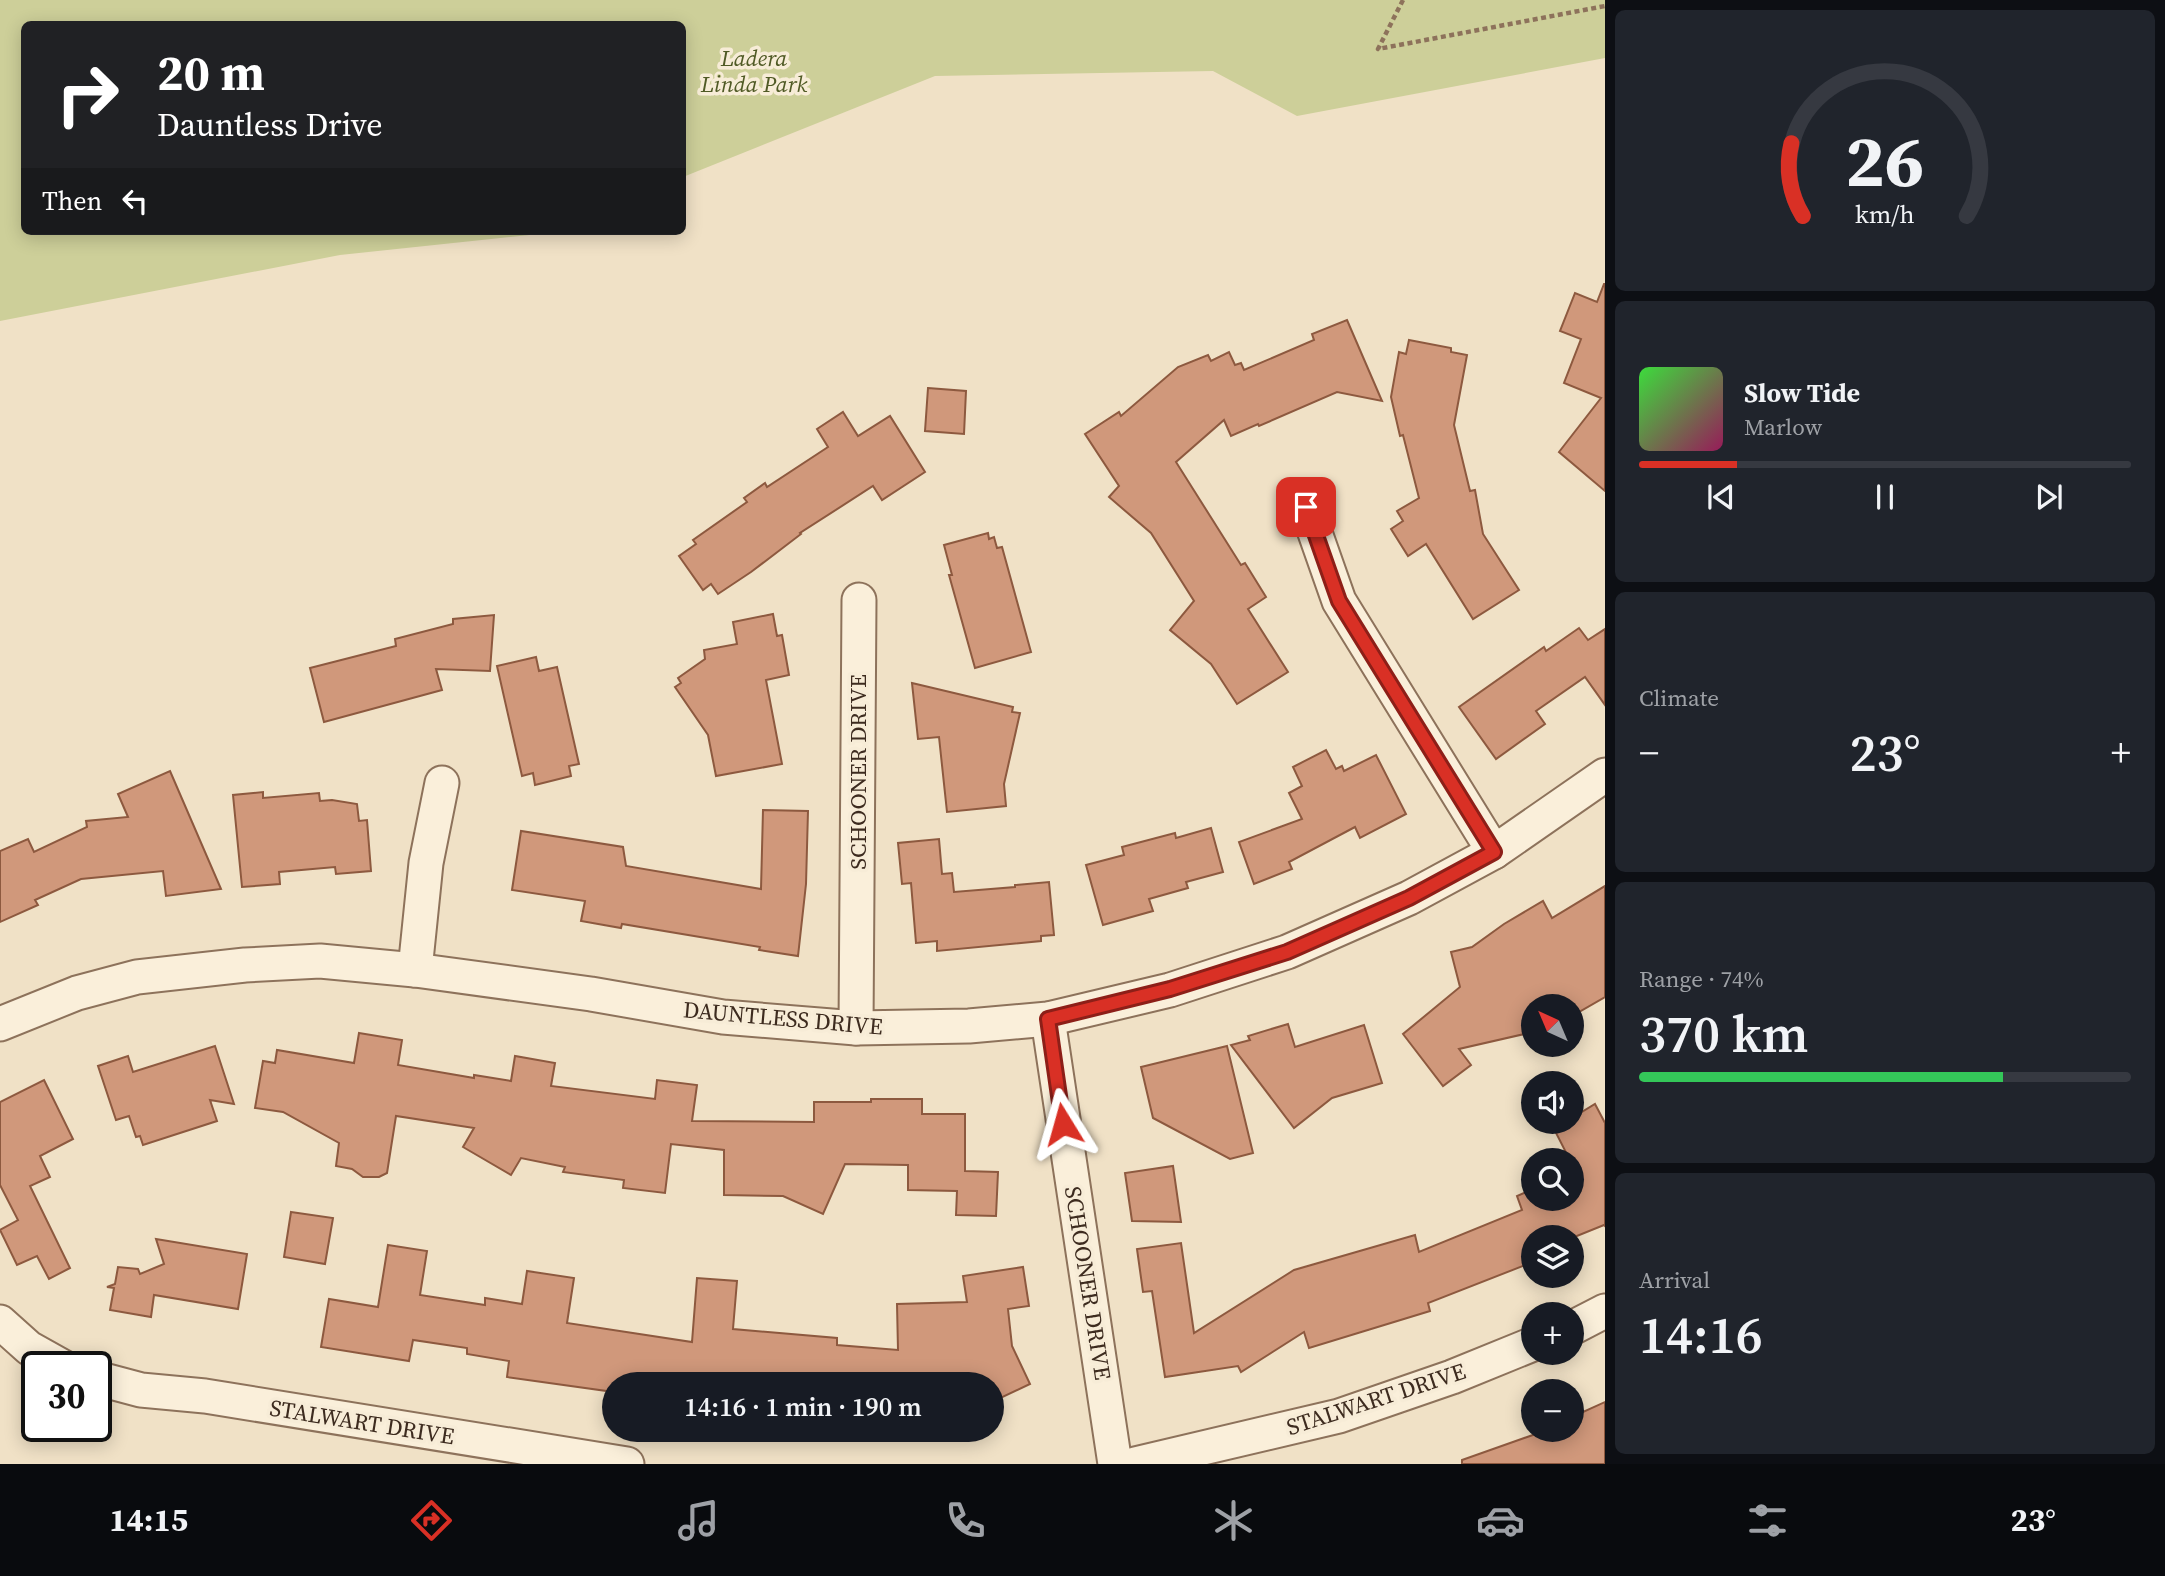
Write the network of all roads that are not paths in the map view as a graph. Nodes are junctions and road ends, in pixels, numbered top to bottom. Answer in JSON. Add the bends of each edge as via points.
{"nodes":[{"id":1,"x":1306,"y":507,"type":"dead end"},
{"id":2,"x":859,"y":600,"type":"dead end"},
{"id":3,"x":1605,"y":775,"type":"edge"},
{"id":4,"x":442,"y":783,"type":"dead end"},
{"id":5,"x":1494,"y":852,"type":"junction"},
{"id":6,"x":415,"y":970,"type":"junction"},
{"id":7,"x":1048,"y":1019,"type":"junction"},
{"id":8,"x":0,"y":1024,"type":"edge"},
{"id":9,"x":856,"y":1028,"type":"junction"},
{"id":10,"x":1605,"y":1311,"type":"edge"},
{"id":11,"x":0,"y":1322,"type":"edge"},
{"id":12,"x":1584,"y":1322,"type":"edge"},
{"id":13,"x":1521,"y":1349,"type":"edge"},
{"id":14,"x":34,"y":1351,"type":"edge"},
{"id":15,"x":112,"y":1382,"type":"edge"},
{"id":16,"x":627,"y":1464,"type":"edge"},
{"id":17,"x":1115,"y":1464,"type":"edge"},
{"id":18,"x":1135,"y":1464,"type":"edge"}],
"edges":[{"from":1,"to":5,"type":"street","via":[[1339,601]]},
{"from":2,"to":9,"type":"street","name":"SCHOONER DRIVE"},
{"from":3,"to":5,"type":"street","name":"DAUNTLESS DRIVE"},
{"from":4,"to":6,"type":"street","via":[[426,863]]},
{"from":5,"to":7,"type":"street","name":"DAUNTLESS DRIVE","via":[[1409,898],[1287,952],[1170,989]]},
{"from":6,"to":8,"type":"street","name":"DAUNTLESS DRIVE","via":[[320,961],[137,976],[77,993]]},
{"from":6,"to":9,"type":"street","name":"DAUNTLESS DRIVE","via":[[723,1017]]},
{"from":7,"to":9,"type":"street","name":"DAUNTLESS DRIVE"},
{"from":7,"to":17,"type":"street","name":"SCHOONER DRIVE"},
{"from":10,"to":12,"type":"street"},
{"from":11,"to":14,"type":"street"},
{"from":13,"to":18,"type":"street","name":"STALWART DRIVE","via":[[1339,1416]]},
{"from":15,"to":16,"type":"street","name":"STALWART DRIVE"}]}
